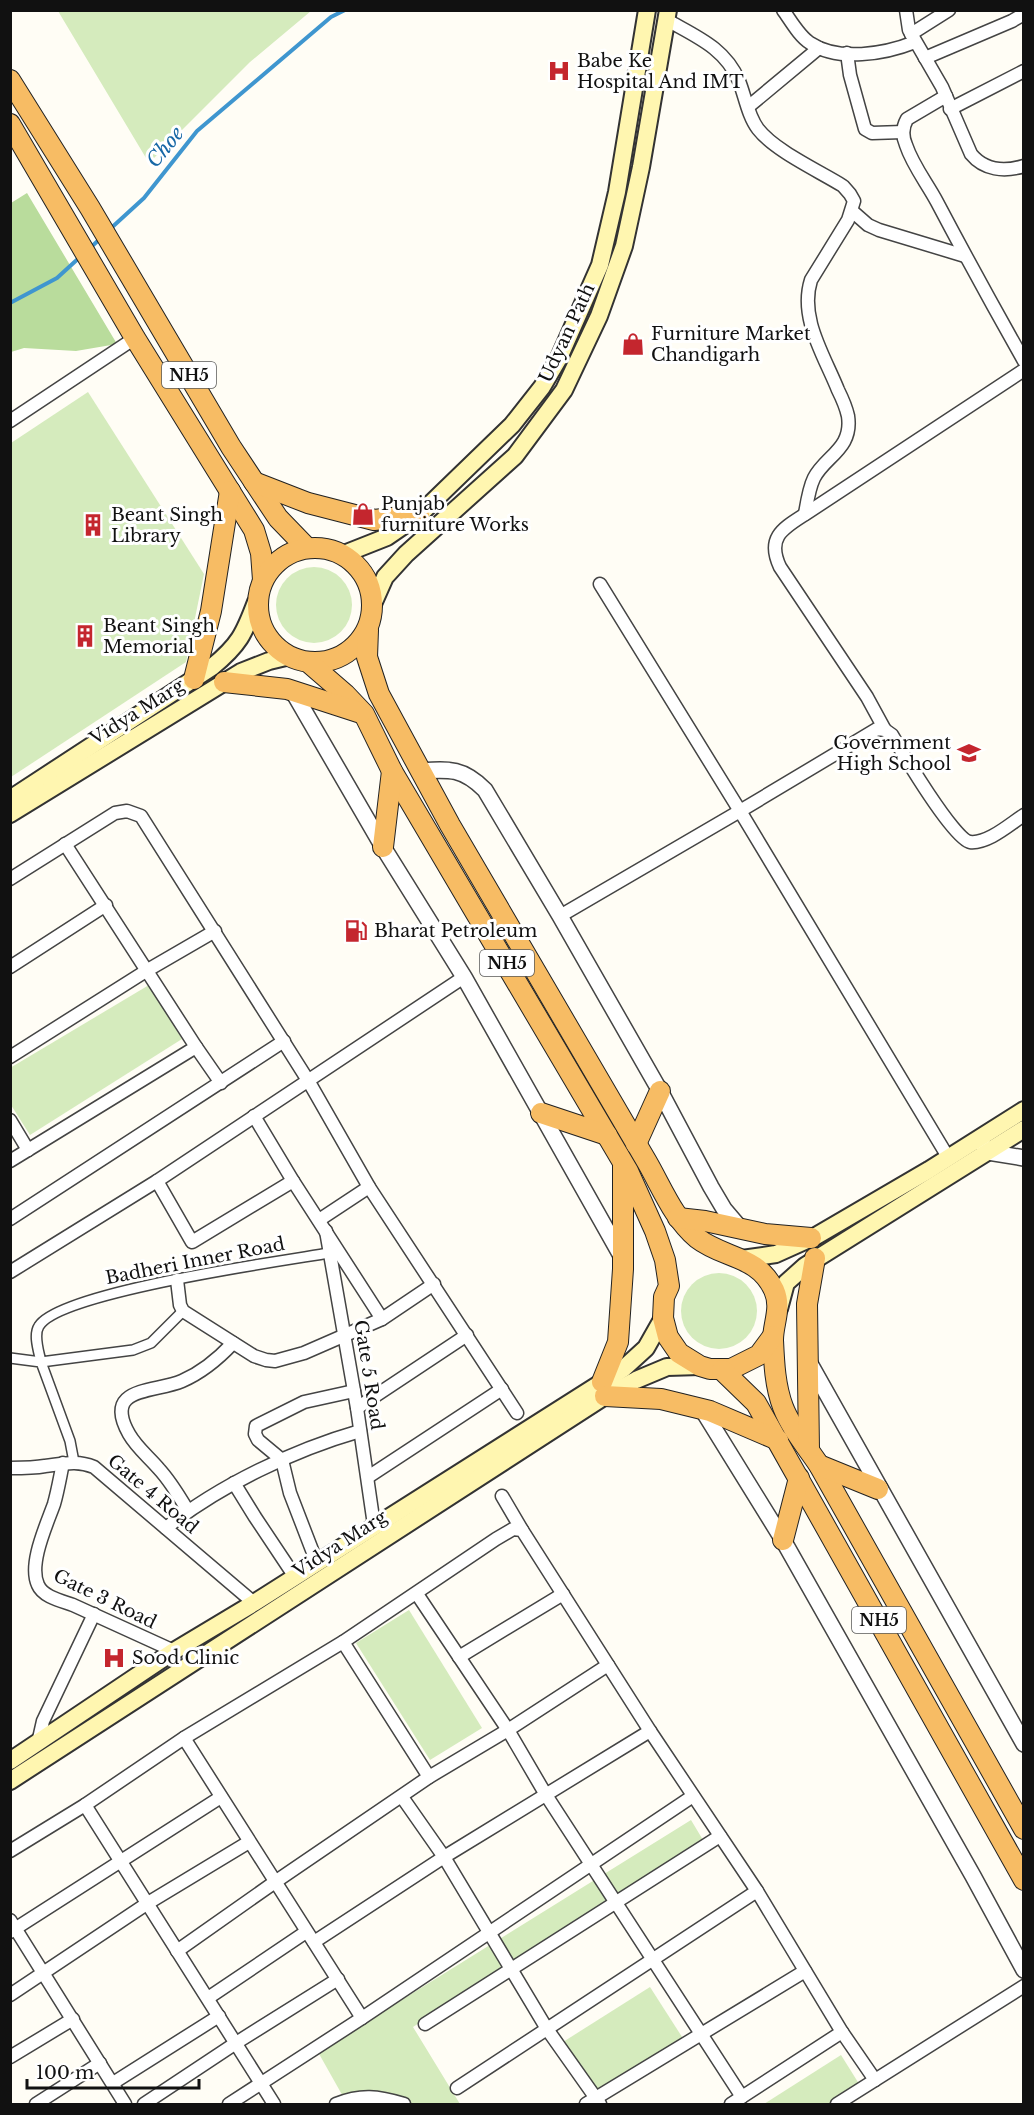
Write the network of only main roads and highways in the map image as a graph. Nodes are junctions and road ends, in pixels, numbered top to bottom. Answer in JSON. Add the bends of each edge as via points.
{"nodes":[{"id":1,"x":647,"y":10,"type":"edge"},
{"id":2,"x":667,"y":15,"type":"edge"},
{"id":3,"x":10,"y":80,"type":"edge"},
{"id":4,"x":10,"y":124,"type":"edge"},
{"id":5,"x":254,"y":482,"type":"junction"},
{"id":6,"x":230,"y":491,"type":"junction"},
{"id":7,"x":419,"y":515,"type":"junction"},
{"id":8,"x":307,"y":548,"type":"junction"},
{"id":9,"x":344,"y":554,"type":"junction"},
{"id":10,"x":263,"y":580,"type":"junction"},
{"id":11,"x":256,"y":603,"type":"junction"},
{"id":12,"x":373,"y":604,"type":"junction"},
{"id":13,"x":368,"y":630,"type":"junction"},
{"id":14,"x":299,"y":659,"type":"junction"},
{"id":15,"x":194,"y":679,"type":"junction"},
{"id":16,"x":224,"y":682,"type":"junction"},
{"id":17,"x":364,"y":714,"type":"junction"},
{"id":18,"x":392,"y":771,"type":"junction"},
{"id":19,"x":10,"y":799,"type":"edge"},
{"id":20,"x":10,"y":814,"type":"edge"},
{"id":21,"x":383,"y":847,"type":"road end"},
{"id":22,"x":660,"y":1091,"type":"road end"},
{"id":23,"x":1023,"y":1110,"type":"edge"},
{"id":24,"x":541,"y":1113,"type":"road end"},
{"id":25,"x":1023,"y":1129,"type":"edge"},
{"id":26,"x":607,"y":1135,"type":"junction"},
{"id":27,"x":636,"y":1144,"type":"junction"},
{"id":28,"x":983,"y":1145,"type":"junction"},
{"id":29,"x":623,"y":1163,"type":"junction"},
{"id":30,"x":678,"y":1218,"type":"junction"},
{"id":31,"x":811,"y":1238,"type":"junction"},
{"id":32,"x":735,"y":1257,"type":"junction"},
{"id":33,"x":815,"y":1258,"type":"junction"},
{"id":34,"x":778,"y":1311,"type":"junction"},
{"id":35,"x":663,"y":1318,"type":"junction"},
{"id":36,"x":773,"y":1336,"type":"junction"},
{"id":37,"x":700,"y":1366,"type":"junction"},
{"id":38,"x":722,"y":1370,"type":"junction"},
{"id":39,"x":603,"y":1389,"type":"junction"},
{"id":40,"x":778,"y":1440,"type":"junction"},
{"id":41,"x":814,"y":1458,"type":"junction"},
{"id":42,"x":799,"y":1478,"type":"junction"},
{"id":43,"x":878,"y":1489,"type":"road end"},
{"id":44,"x":783,"y":1540,"type":"road end"},
{"id":45,"x":21,"y":1750,"type":"edge"},
{"id":46,"x":10,"y":1781,"type":"edge"},
{"id":47,"x":1023,"y":1829,"type":"edge"},
{"id":48,"x":1023,"y":1880,"type":"edge"}],
"edges":[{"from":1,"to":7,"type":"main road","name":"Udyan Path","via":[[617,192],[600,265],[582,308],[542,387],[512,425]]},
{"from":2,"to":12,"type":"main road","name":"Udyan Path","via":[[624,246],[599,315],[564,390],[515,456],[385,577]]},
{"from":3,"to":5,"type":"highway","name":"NH5","number":"NH5"},
{"from":4,"to":6,"type":"highway","name":"NH5","number":"NH5"},
{"from":5,"to":7,"type":"highway","via":[[308,503],[374,520]]},
{"from":5,"to":8,"type":"highway","name":"NH5","number":"NH5","via":[[278,518]]},
{"from":6,"to":10,"type":"highway","name":"NH5","number":"NH5","via":[[254,530]]},
{"from":6,"to":15,"type":"highway","via":[[211,611]]},
{"from":7,"to":9,"type":"main road","name":"Udyan Path","via":[[387,537]]},
{"from":8,"to":9,"type":"highway"},
{"from":8,"to":10,"type":"highway","number":"NH5","via":[[288,554]]},
{"from":9,"to":12,"type":"highway","via":[[369,584]]},
{"from":10,"to":11,"type":"highway","number":"NH5"},
{"from":11,"to":14,"type":"highway","number":"NH5","via":[[262,630],[273,646]]},
{"from":11,"to":15,"type":"main road","name":"Vidya Marg","via":[[244,635],[231,652]]},
{"from":12,"to":13,"type":"highway","number":"NH5"},
{"from":13,"to":14,"type":"highway","via":[[354,649],[326,663]]},
{"from":13,"to":27,"type":"highway","number":"NH5","via":[[367,657],[379,694],[450,825]]},
{"from":14,"to":16,"type":"main road","name":"Vidya Marg","via":[[260,664]]},
{"from":14,"to":17,"type":"highway","name":"NH5","number":"NH5"},
{"from":15,"to":19,"type":"main road","name":"Vidya Marg"},
{"from":16,"to":17,"type":"highway","via":[[292,690]]},
{"from":16,"to":20,"type":"main road","name":"Vidya Marg"},
{"from":17,"to":18,"type":"highway","name":"NH5","number":"NH5"},
{"from":18,"to":21,"type":"highway"},
{"from":18,"to":26,"type":"highway","name":"NH5","number":"NH5"},
{"from":22,"to":27,"type":"highway"},
{"from":23,"to":28,"type":"main road"},
{"from":24,"to":26,"type":"highway"},
{"from":25,"to":28,"type":"main road"},
{"from":26,"to":29,"type":"highway","name":"NH5","number":"NH5"},
{"from":27,"to":30,"type":"highway","number":"NH5"},
{"from":28,"to":31,"type":"main road","via":[[948,1157]]},
{"from":28,"to":33,"type":"main road"},
{"from":29,"to":35,"type":"highway","name":"NH5","number":"NH5","via":[[665,1260],[669,1286]]},
{"from":29,"to":39,"type":"highway","via":[[618,1342]]},
{"from":30,"to":31,"type":"highway"},
{"from":30,"to":32,"type":"highway","number":"NH5","via":[[698,1239]]},
{"from":31,"to":32,"type":"main road","via":[[776,1254]]},
{"from":32,"to":34,"type":"highway","number":"NH5","via":[[759,1269],[774,1291]]},
{"from":33,"to":34,"type":"main road","via":[[786,1283]]},
{"from":33,"to":41,"type":"highway","via":[[807,1304]]},
{"from":34,"to":36,"type":"highway","number":"NH5"},
{"from":35,"to":37,"type":"highway","via":[[668,1337],[679,1353]]},
{"from":35,"to":39,"type":"main road","name":"Vidya Marg","via":[[646,1348]]},
{"from":36,"to":38,"type":"highway","via":[[759,1355]]},
{"from":36,"to":41,"type":"highway","number":"NH5","via":[[776,1382],[783,1408]]},
{"from":37,"to":38,"type":"highway"},
{"from":37,"to":39,"type":"main road","name":"Vidya Marg","via":[[667,1367]]},
{"from":38,"to":40,"type":"highway","number":"NH5","via":[[756,1403]]},
{"from":39,"to":40,"type":"highway","via":[[702,1409]]},
{"from":39,"to":45,"type":"main road","name":"Vidya Marg","via":[[375,1525]]},
{"from":39,"to":46,"type":"main road","name":"Vidya Marg"},
{"from":40,"to":42,"type":"highway","number":"NH5"},
{"from":41,"to":43,"type":"highway"},
{"from":41,"to":47,"type":"highway","number":"NH5"},
{"from":42,"to":44,"type":"highway"},
{"from":42,"to":48,"type":"highway","number":"NH5"}]}
